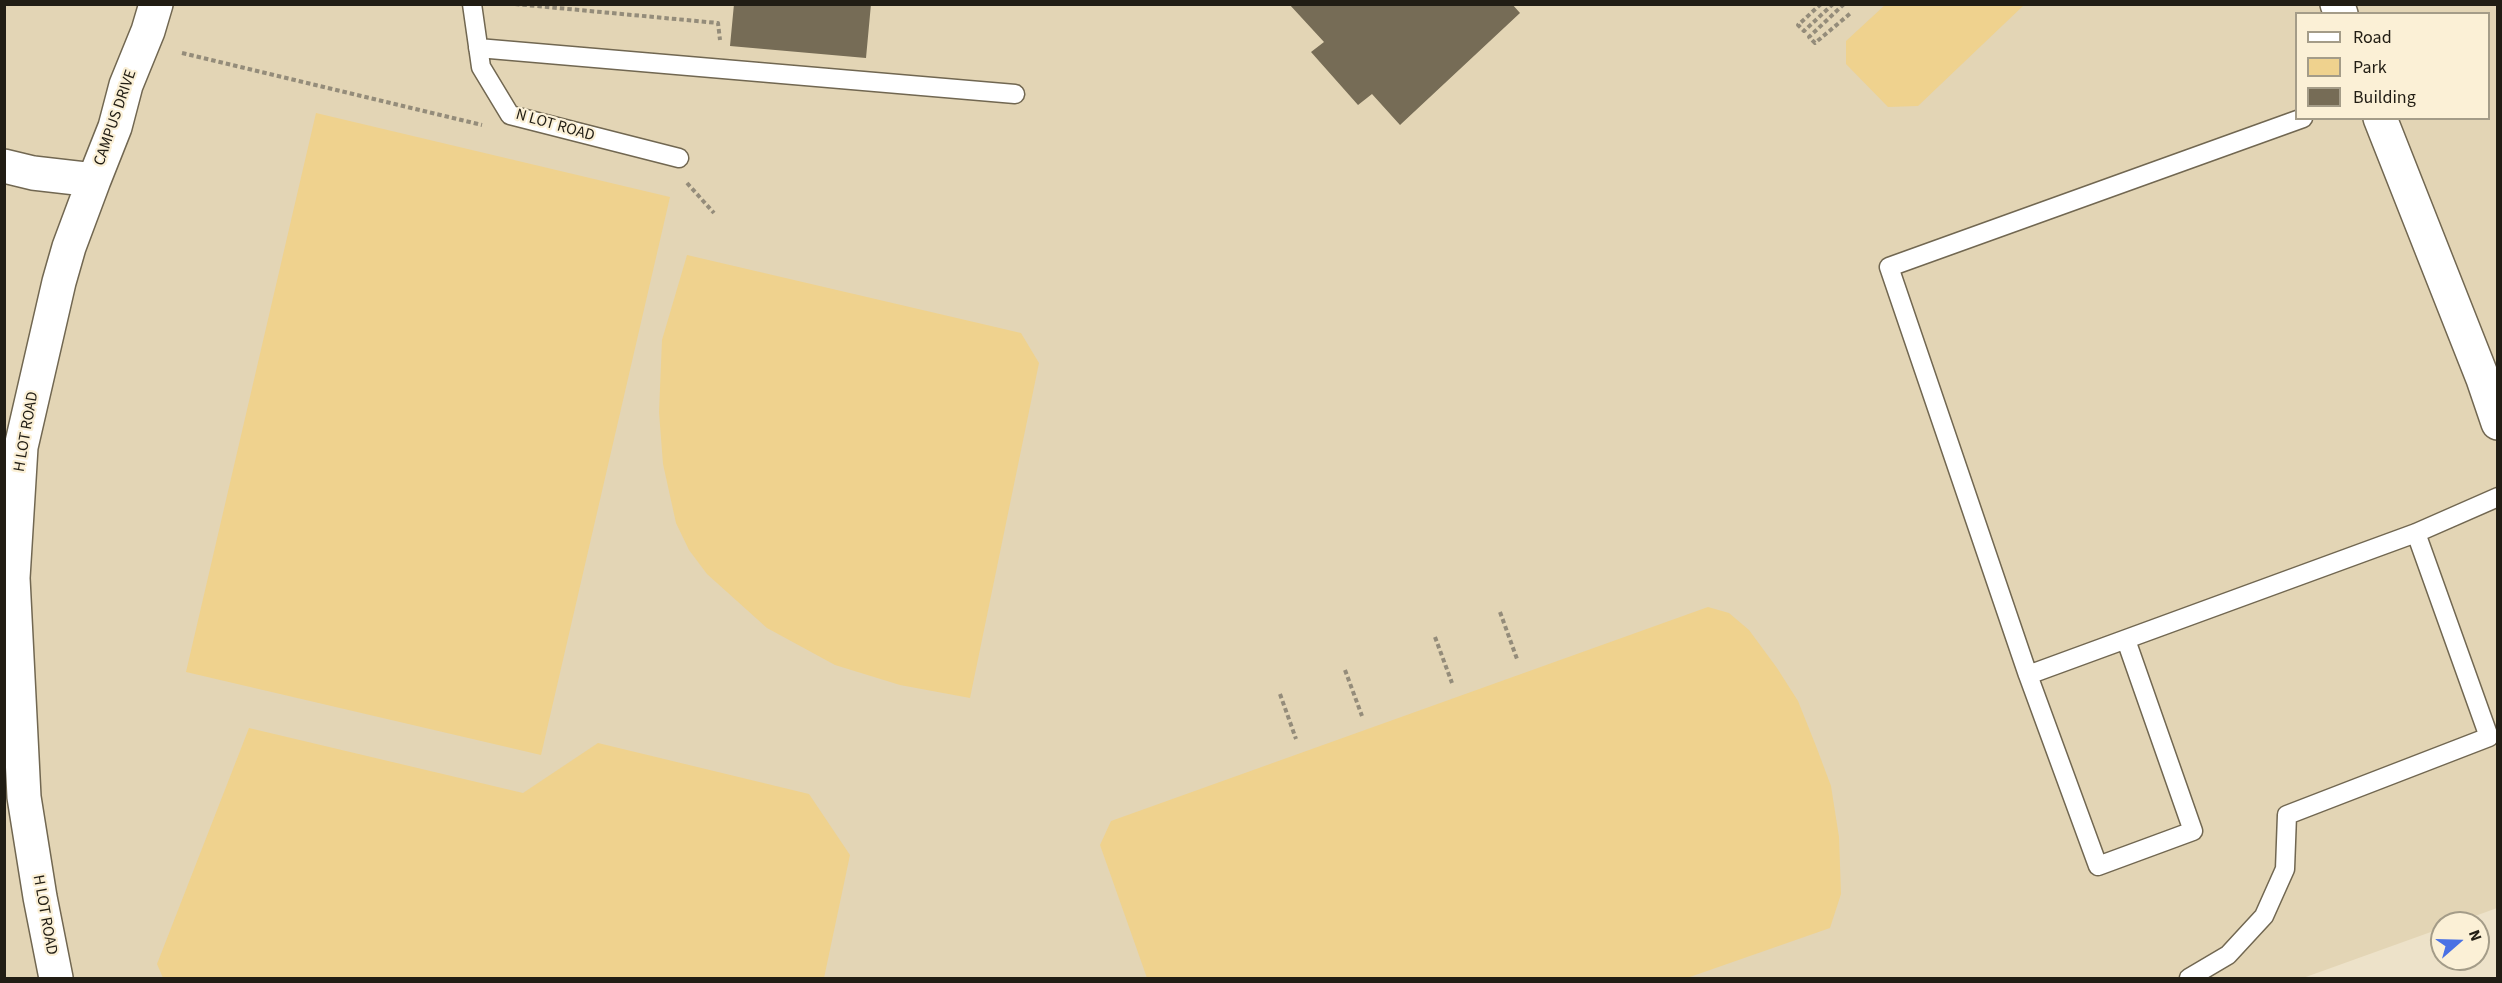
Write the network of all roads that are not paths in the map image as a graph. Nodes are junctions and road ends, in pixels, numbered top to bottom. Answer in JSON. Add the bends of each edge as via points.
{"nodes":[{"id":1,"x":156,"y":4,"type":"edge"},
{"id":2,"x":472,"y":4,"type":"edge"},
{"id":3,"x":478,"y":48,"type":"junction"},
{"id":4,"x":1015,"y":94,"type":"dead end"},
{"id":5,"x":2297,"y":120,"type":"edge"},
{"id":6,"x":2381,"y":120,"type":"edge"},
{"id":7,"x":679,"y":158,"type":"dead end"},
{"id":8,"x":4,"y":166,"type":"edge"},
{"id":9,"x":94,"y":180,"type":"junction"},
{"id":10,"x":2498,"y":423,"type":"edge"},
{"id":11,"x":2498,"y":497,"type":"edge"},
{"id":12,"x":2416,"y":533,"type":"junction"},
{"id":13,"x":2126,"y":640,"type":"junction"},
{"id":14,"x":2028,"y":675,"type":"junction"},
{"id":15,"x":56,"y":978,"type":"edge"},
{"id":16,"x":2189,"y":978,"type":"edge"}],
"edges":[{"from":1,"to":9,"type":"street","name":"CAMPUS DRIVE"},
{"from":2,"to":3,"type":"lane","name":"N LOT ROAD"},
{"from":3,"to":4,"type":"lane"},
{"from":3,"to":7,"type":"lane","name":"N LOT ROAD","via":[[481,67],[510,115]]},
{"from":5,"to":14,"type":"lane","via":[[1888,267]]},
{"from":6,"to":10,"type":"street"},
{"from":8,"to":9,"type":"street","name":"CAMPUS DRIVE"},
{"from":9,"to":15,"type":"street","name":"H LOT ROAD","via":[[59,282],[21,447],[12,578],[24,797]]},
{"from":11,"to":12,"type":"lane"},
{"from":12,"to":13,"type":"lane"},
{"from":12,"to":16,"type":"lane","via":[[2489,737],[2288,815],[2285,869],[2264,916],[2229,955]]},
{"from":13,"to":14,"type":"lane"},
{"from":13,"to":14,"type":"lane","via":[[2193,831],[2098,866]]}]}
